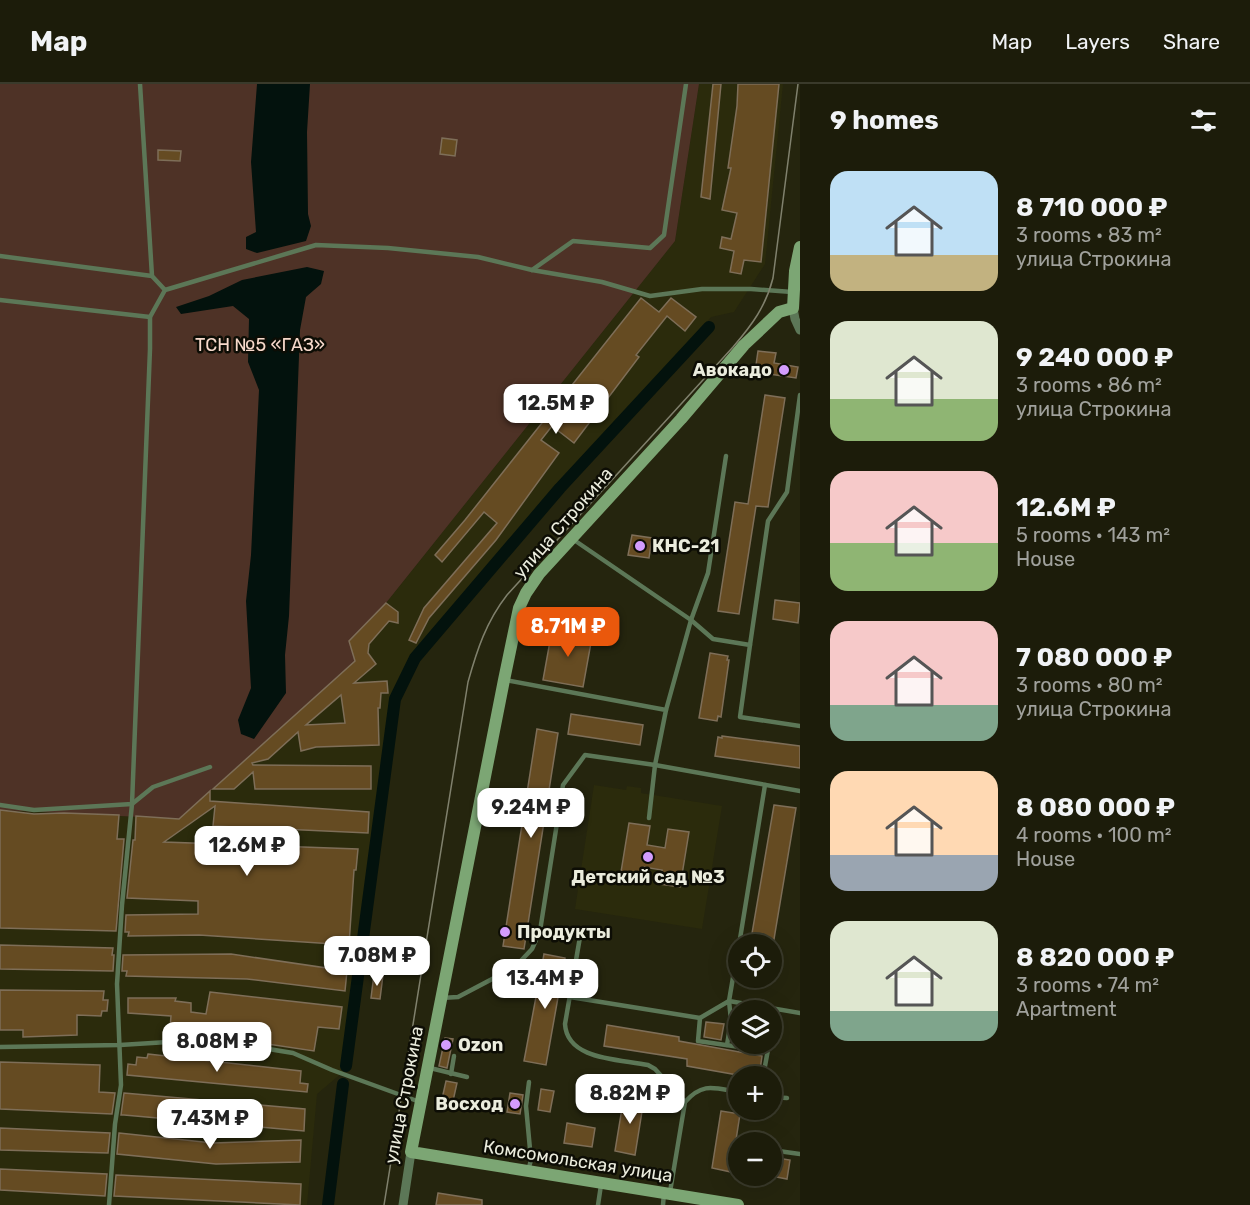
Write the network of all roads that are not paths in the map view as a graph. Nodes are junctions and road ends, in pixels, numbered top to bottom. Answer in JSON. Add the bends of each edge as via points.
{"nodes":[{"id":1,"x":141,"y":84,"type":"edge"},
{"id":2,"x":686,"y":84,"type":"edge"},
{"id":3,"x":800,"y":247,"type":"edge"},
{"id":4,"x":0,"y":255,"type":"edge"},
{"id":5,"x":532,"y":270,"type":"junction"},
{"id":6,"x":152,"y":276,"type":"junction"},
{"id":7,"x":165,"y":290,"type":"junction"},
{"id":8,"x":794,"y":292,"type":"junction"},
{"id":9,"x":0,"y":300,"type":"edge"},
{"id":10,"x":793,"y":308,"type":"junction"},
{"id":11,"x":150,"y":317,"type":"junction"},
{"id":12,"x":800,"y":330,"type":"edge"},
{"id":13,"x":800,"y":395,"type":"edge"},
{"id":14,"x":726,"y":456,"type":"dead end"},
{"id":15,"x":571,"y":538,"type":"junction"},
{"id":16,"x":519,"y":608,"type":"junction"},
{"id":17,"x":691,"y":620,"type":"junction"},
{"id":18,"x":572,"y":621,"type":"dead end"},
{"id":19,"x":750,"y":645,"type":"junction"},
{"id":20,"x":504,"y":680,"type":"junction"},
{"id":21,"x":666,"y":710,"type":"junction"},
{"id":22,"x":800,"y":726,"type":"edge"},
{"id":23,"x":656,"y":765,"type":"junction"},
{"id":24,"x":210,"y":767,"type":"dead end"},
{"id":25,"x":765,"y":785,"type":"junction"},
{"id":26,"x":800,"y":791,"type":"edge"},
{"id":27,"x":132,"y":804,"type":"junction"},
{"id":28,"x":0,"y":805,"type":"edge"},
{"id":29,"x":648,"y":818,"type":"dead end"},
{"id":30,"x":540,"y":931,"type":"junction"},
{"id":31,"x":740,"y":934,"type":"edge"},
{"id":32,"x":570,"y":997,"type":"junction"},
{"id":33,"x":441,"y":998,"type":"junction"},
{"id":34,"x":728,"y":1002,"type":"edge"},
{"id":35,"x":782,"y":1010,"type":"edge"},
{"id":36,"x":800,"y":1012,"type":"edge"},
{"id":37,"x":700,"y":1018,"type":"junction"},
{"id":38,"x":728,"y":1039,"type":"edge"},
{"id":39,"x":120,"y":1045,"type":"junction"},
{"id":40,"x":727,"y":1045,"type":"joint"},
{"id":41,"x":0,"y":1047,"type":"edge"},
{"id":42,"x":454,"y":1056,"type":"dead end"},
{"id":43,"x":427,"y":1068,"type":"junction"},
{"id":44,"x":451,"y":1074,"type":"junction"},
{"id":45,"x":467,"y":1077,"type":"dead end"},
{"id":46,"x":528,"y":1082,"type":"dead end"},
{"id":47,"x":728,"y":1091,"type":"edge"},
{"id":48,"x":782,"y":1098,"type":"edge"},
{"id":49,"x":787,"y":1098,"type":"dead end"},
{"id":50,"x":420,"y":1102,"type":"junction"},
{"id":51,"x":685,"y":1102,"type":"junction"},
{"id":52,"x":411,"y":1152,"type":"junction"},
{"id":53,"x":782,"y":1152,"type":"edge"},
{"id":54,"x":800,"y":1154,"type":"edge"},
{"id":55,"x":528,"y":1171,"type":"junction"},
{"id":56,"x":602,"y":1183,"type":"junction"},
{"id":57,"x":666,"y":1197,"type":"edge"},
{"id":58,"x":109,"y":1205,"type":"edge"},
{"id":59,"x":404,"y":1205,"type":"edge"},
{"id":60,"x":598,"y":1205,"type":"edge"},
{"id":61,"x":738,"y":1205,"type":"edge"}],
"edges":[{"from":1,"to":6,"type":"lane"},
{"from":2,"to":5,"type":"lane","via":[[664,236],[650,248],[573,242]]},
{"from":3,"to":8,"type":"street"},
{"from":4,"to":6,"type":"lane"},
{"from":5,"to":7,"type":"lane","via":[[478,257],[316,244]]},
{"from":5,"to":8,"type":"lane","via":[[602,282],[650,296],[702,289]]},
{"from":6,"to":7,"type":"lane"},
{"from":7,"to":11,"type":"lane"},
{"from":8,"to":10,"type":"street"},
{"from":9,"to":11,"type":"lane"},
{"from":10,"to":12,"type":"street"},
{"from":10,"to":15,"type":"street","name":"улица Строкина","via":[[769,320]]},
{"from":11,"to":27,"type":"lane"},
{"from":13,"to":19,"type":"lane","via":[[787,492],[768,521]]},
{"from":14,"to":17,"type":"lane","via":[[708,573]]},
{"from":15,"to":16,"type":"street","name":"улица Строкина","via":[[539,574]]},
{"from":15,"to":17,"type":"lane"},
{"from":16,"to":18,"type":"lane"},
{"from":16,"to":20,"type":"street","name":"улица Строкина"},
{"from":17,"to":19,"type":"lane","via":[[713,639]]},
{"from":17,"to":21,"type":"lane"},
{"from":19,"to":22,"type":"lane","via":[[740,717]]},
{"from":20,"to":21,"type":"lane"},
{"from":20,"to":33,"type":"street","name":"улица Строкина"},
{"from":21,"to":23,"type":"lane"},
{"from":23,"to":25,"type":"lane"},
{"from":23,"to":29,"type":"lane"},
{"from":23,"to":30,"type":"lane","via":[[585,755],[563,784]]},
{"from":24,"to":27,"type":"lane","via":[[153,787]]},
{"from":25,"to":26,"type":"lane"},
{"from":25,"to":31,"type":"lane"},
{"from":27,"to":28,"type":"lane","via":[[34,810]]},
{"from":27,"to":39,"type":"lane","via":[[118,963]]},
{"from":30,"to":32,"type":"lane","via":[[580,937]]},
{"from":30,"to":33,"type":"lane","via":[[532,949],[515,967],[458,997]]},
{"from":32,"to":37,"type":"lane"},
{"from":32,"to":51,"type":"lane","via":[[566,1030],[576,1047],[594,1055],[648,1065]]},
{"from":33,"to":43,"type":"street","name":"улица Строкина"},
{"from":34,"to":37,"type":"lane"},
{"from":35,"to":36,"type":"lane"},
{"from":37,"to":40,"type":"lane","via":[[698,1041]]},
{"from":38,"to":40,"type":"lane"},
{"from":39,"to":41,"type":"lane"},
{"from":39,"to":50,"type":"lane","via":[[184,1041],[293,1053]]},
{"from":39,"to":58,"type":"lane","via":[[121,1085]]},
{"from":42,"to":44,"type":"lane"},
{"from":43,"to":44,"type":"lane"},
{"from":43,"to":50,"type":"street","name":"улица Строкина"},
{"from":44,"to":45,"type":"lane"},
{"from":46,"to":55,"type":"lane"},
{"from":47,"to":51,"type":"lane","via":[[704,1088]]},
{"from":48,"to":49,"type":"lane"},
{"from":50,"to":52,"type":"street","name":"улица Строкина"},
{"from":51,"to":57,"type":"lane"},
{"from":52,"to":55,"type":"street","name":"Комсомольская улица"},
{"from":52,"to":59,"type":"street","name":"улица Строкина"},
{"from":53,"to":54,"type":"lane"},
{"from":55,"to":56,"type":"street","name":"Комсомольская улица"},
{"from":56,"to":57,"type":"street","name":"Комсомольская улица"},
{"from":56,"to":60,"type":"lane"},
{"from":57,"to":61,"type":"street","name":"Комсомольская улица"}]}
